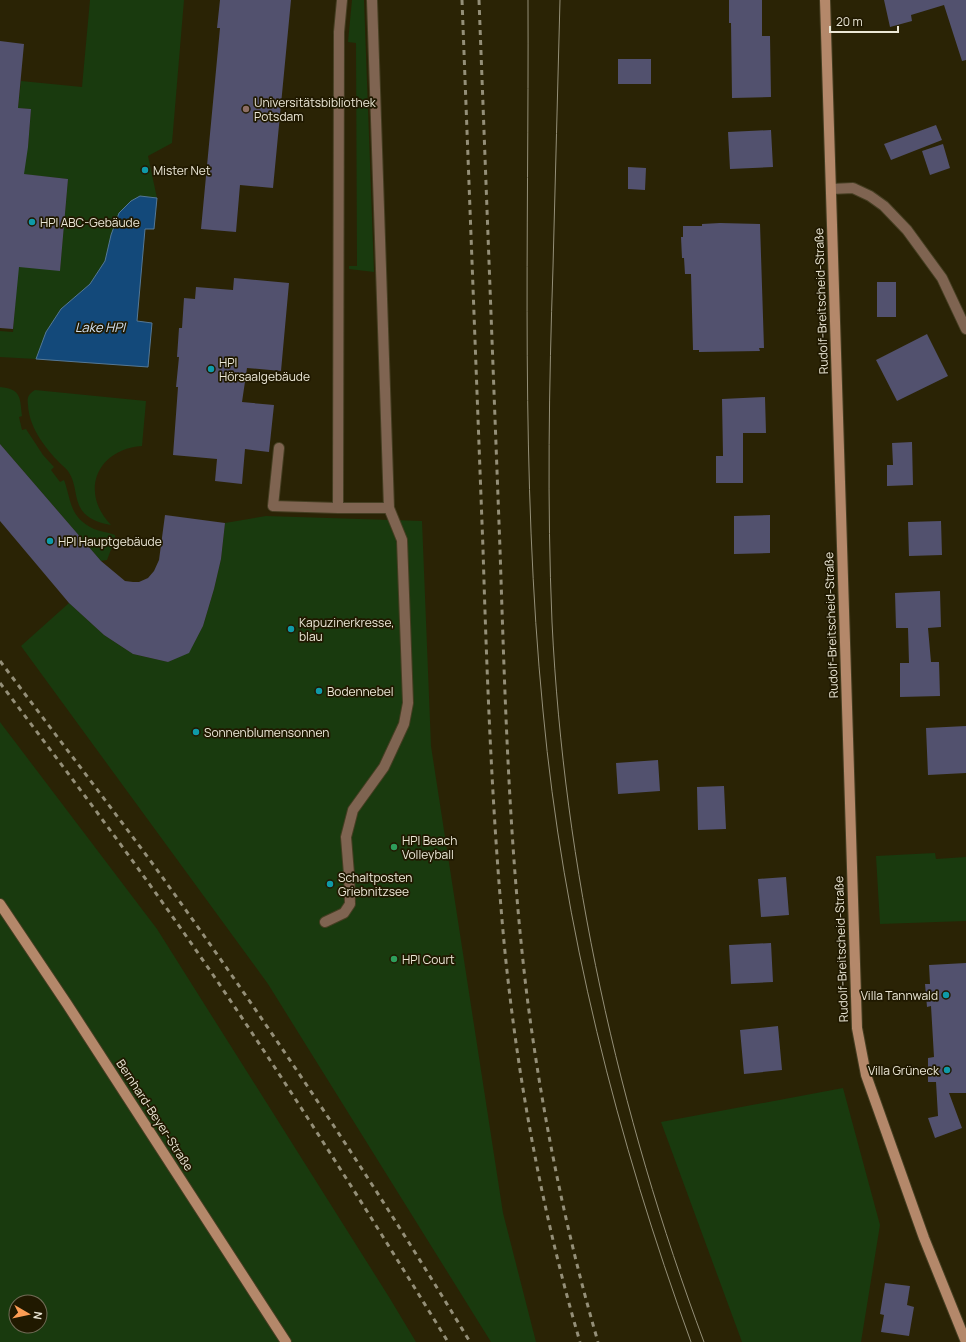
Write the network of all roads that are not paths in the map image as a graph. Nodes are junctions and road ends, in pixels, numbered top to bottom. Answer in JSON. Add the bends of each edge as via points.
{"nodes":[{"id":1,"x":342,"y":0,"type":"edge"},
{"id":2,"x":372,"y":0,"type":"edge"},
{"id":3,"x":825,"y":0,"type":"edge"},
{"id":4,"x":831,"y":189,"type":"junction"},
{"id":5,"x":966,"y":329,"type":"edge"},
{"id":6,"x":279,"y":448,"type":"dead end"},
{"id":7,"x":338,"y":508,"type":"junction"},
{"id":8,"x":389,"y":508,"type":"junction"},
{"id":9,"x":0,"y":904,"type":"edge"},
{"id":10,"x":324,"y":922,"type":"dead end"},
{"id":11,"x":286,"y":1342,"type":"edge"},
{"id":12,"x":966,"y":1342,"type":"edge"}],
"edges":[{"from":1,"to":7,"type":"street","via":[[339,32]]},
{"from":2,"to":8,"type":"street"},
{"from":3,"to":4,"type":"street","name":"Rudolf-Breitscheid-Straße"},
{"from":4,"to":5,"type":"street","via":[[853,188],[884,206],[907,230],[942,278]]},
{"from":4,"to":12,"type":"street","name":"Rudolf-Breitscheid-Straße","via":[[857,1028],[866,1075],[924,1238]]},
{"from":6,"to":7,"type":"street","via":[[273,506]]},
{"from":7,"to":8,"type":"street"},
{"from":8,"to":10,"type":"street","via":[[402,540],[408,703],[404,724],[384,767],[353,810],[346,837],[350,904],[344,913]]},
{"from":9,"to":11,"type":"street","name":"Bernhard-Beyer-Straße"}]}
